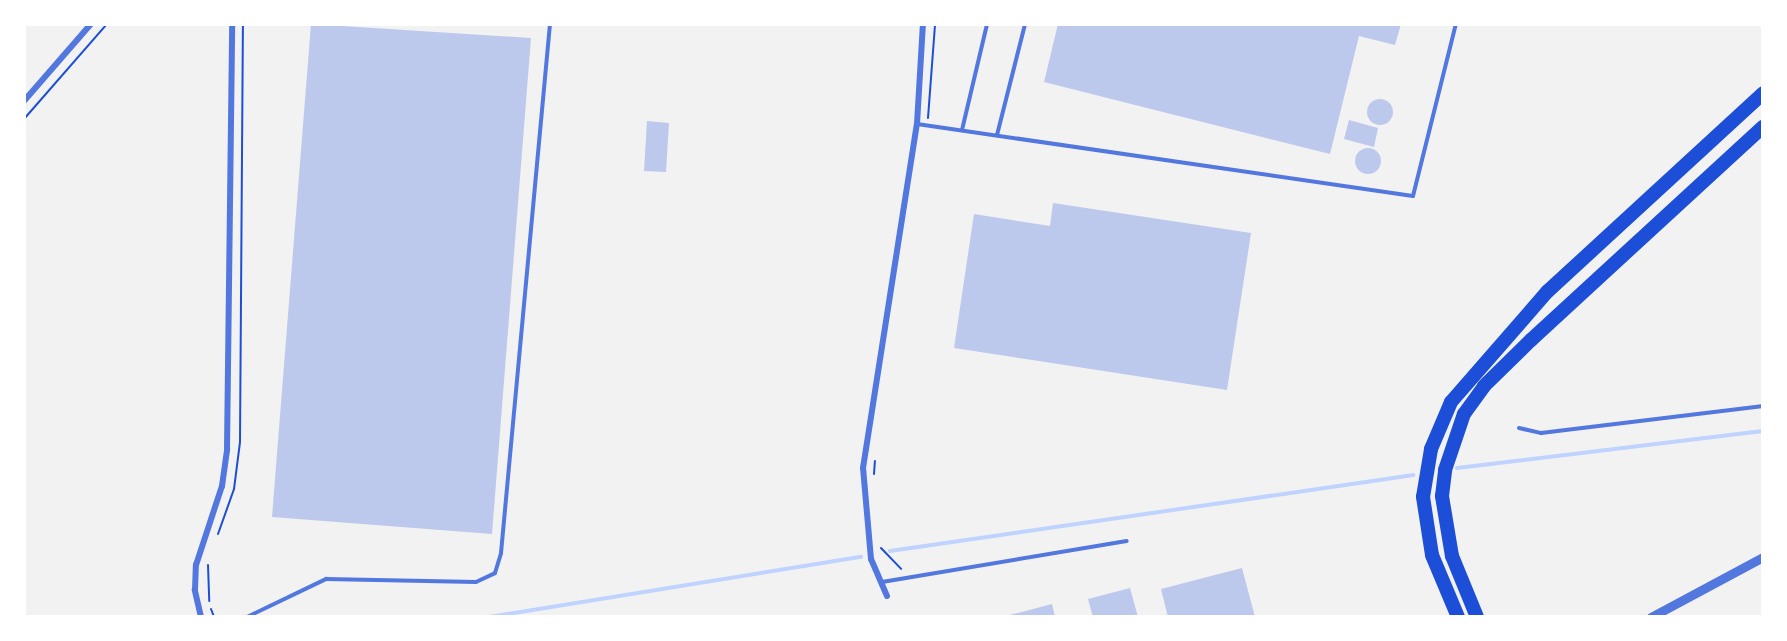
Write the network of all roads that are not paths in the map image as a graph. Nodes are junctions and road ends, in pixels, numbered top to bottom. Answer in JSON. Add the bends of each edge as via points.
{"nodes":[{"id":1,"x":91,"y":24,"type":"edge"},
{"id":2,"x":232,"y":24,"type":"edge"},
{"id":3,"x":550,"y":24,"type":"edge"},
{"id":4,"x":923,"y":24,"type":"edge"},
{"id":5,"x":987,"y":24,"type":"edge"},
{"id":6,"x":1025,"y":24,"type":"edge"},
{"id":7,"x":1456,"y":24,"type":"edge"},
{"id":8,"x":1763,"y":93,"type":"edge"},
{"id":9,"x":24,"y":101,"type":"edge"},
{"id":10,"x":916,"y":124,"type":"junction"},
{"id":11,"x":1763,"y":127,"type":"edge"},
{"id":12,"x":962,"y":129,"type":"junction"},
{"id":13,"x":997,"y":135,"type":"junction"},
{"id":14,"x":1763,"y":406,"type":"edge"},
{"id":15,"x":1519,"y":428,"type":"dead end"},
{"id":16,"x":1126,"y":541,"type":"dead end"},
{"id":17,"x":1763,"y":557,"type":"edge"},
{"id":18,"x":881,"y":582,"type":"junction"},
{"id":19,"x":887,"y":596,"type":"dead end"},
{"id":20,"x":201,"y":617,"type":"edge"},
{"id":21,"x":247,"y":617,"type":"edge"},
{"id":22,"x":1458,"y":617,"type":"edge"},
{"id":23,"x":1477,"y":617,"type":"edge"},
{"id":24,"x":1651,"y":617,"type":"edge"}],
"edges":[{"from":1,"to":9,"type":"street"},
{"from":2,"to":20,"type":"street","via":[[227,449],[222,486],[196,565],[195,590]]},
{"from":3,"to":21,"type":"lane","via":[[502,542],[495,573],[476,582],[326,579]]},
{"from":4,"to":10,"type":"street"},
{"from":5,"to":12,"type":"lane"},
{"from":6,"to":13,"type":"lane"},
{"from":7,"to":13,"type":"lane","via":[[1413,196]]},
{"from":8,"to":22,"type":"highway","via":[[1548,291],[1451,402],[1431,449],[1423,497],[1432,555]]},
{"from":10,"to":12,"type":"lane"},
{"from":10,"to":18,"type":"street","via":[[863,468],[865,524],[871,559]]},
{"from":11,"to":23,"type":"highway","via":[[1531,340],[1484,386],[1464,414],[1444,470],[1442,496],[1452,556]]},
{"from":12,"to":13,"type":"lane"},
{"from":14,"to":15,"type":"lane","via":[[1541,433]]},
{"from":16,"to":18,"type":"lane"},
{"from":17,"to":24,"type":"street"},
{"from":18,"to":19,"type":"street"}]}
